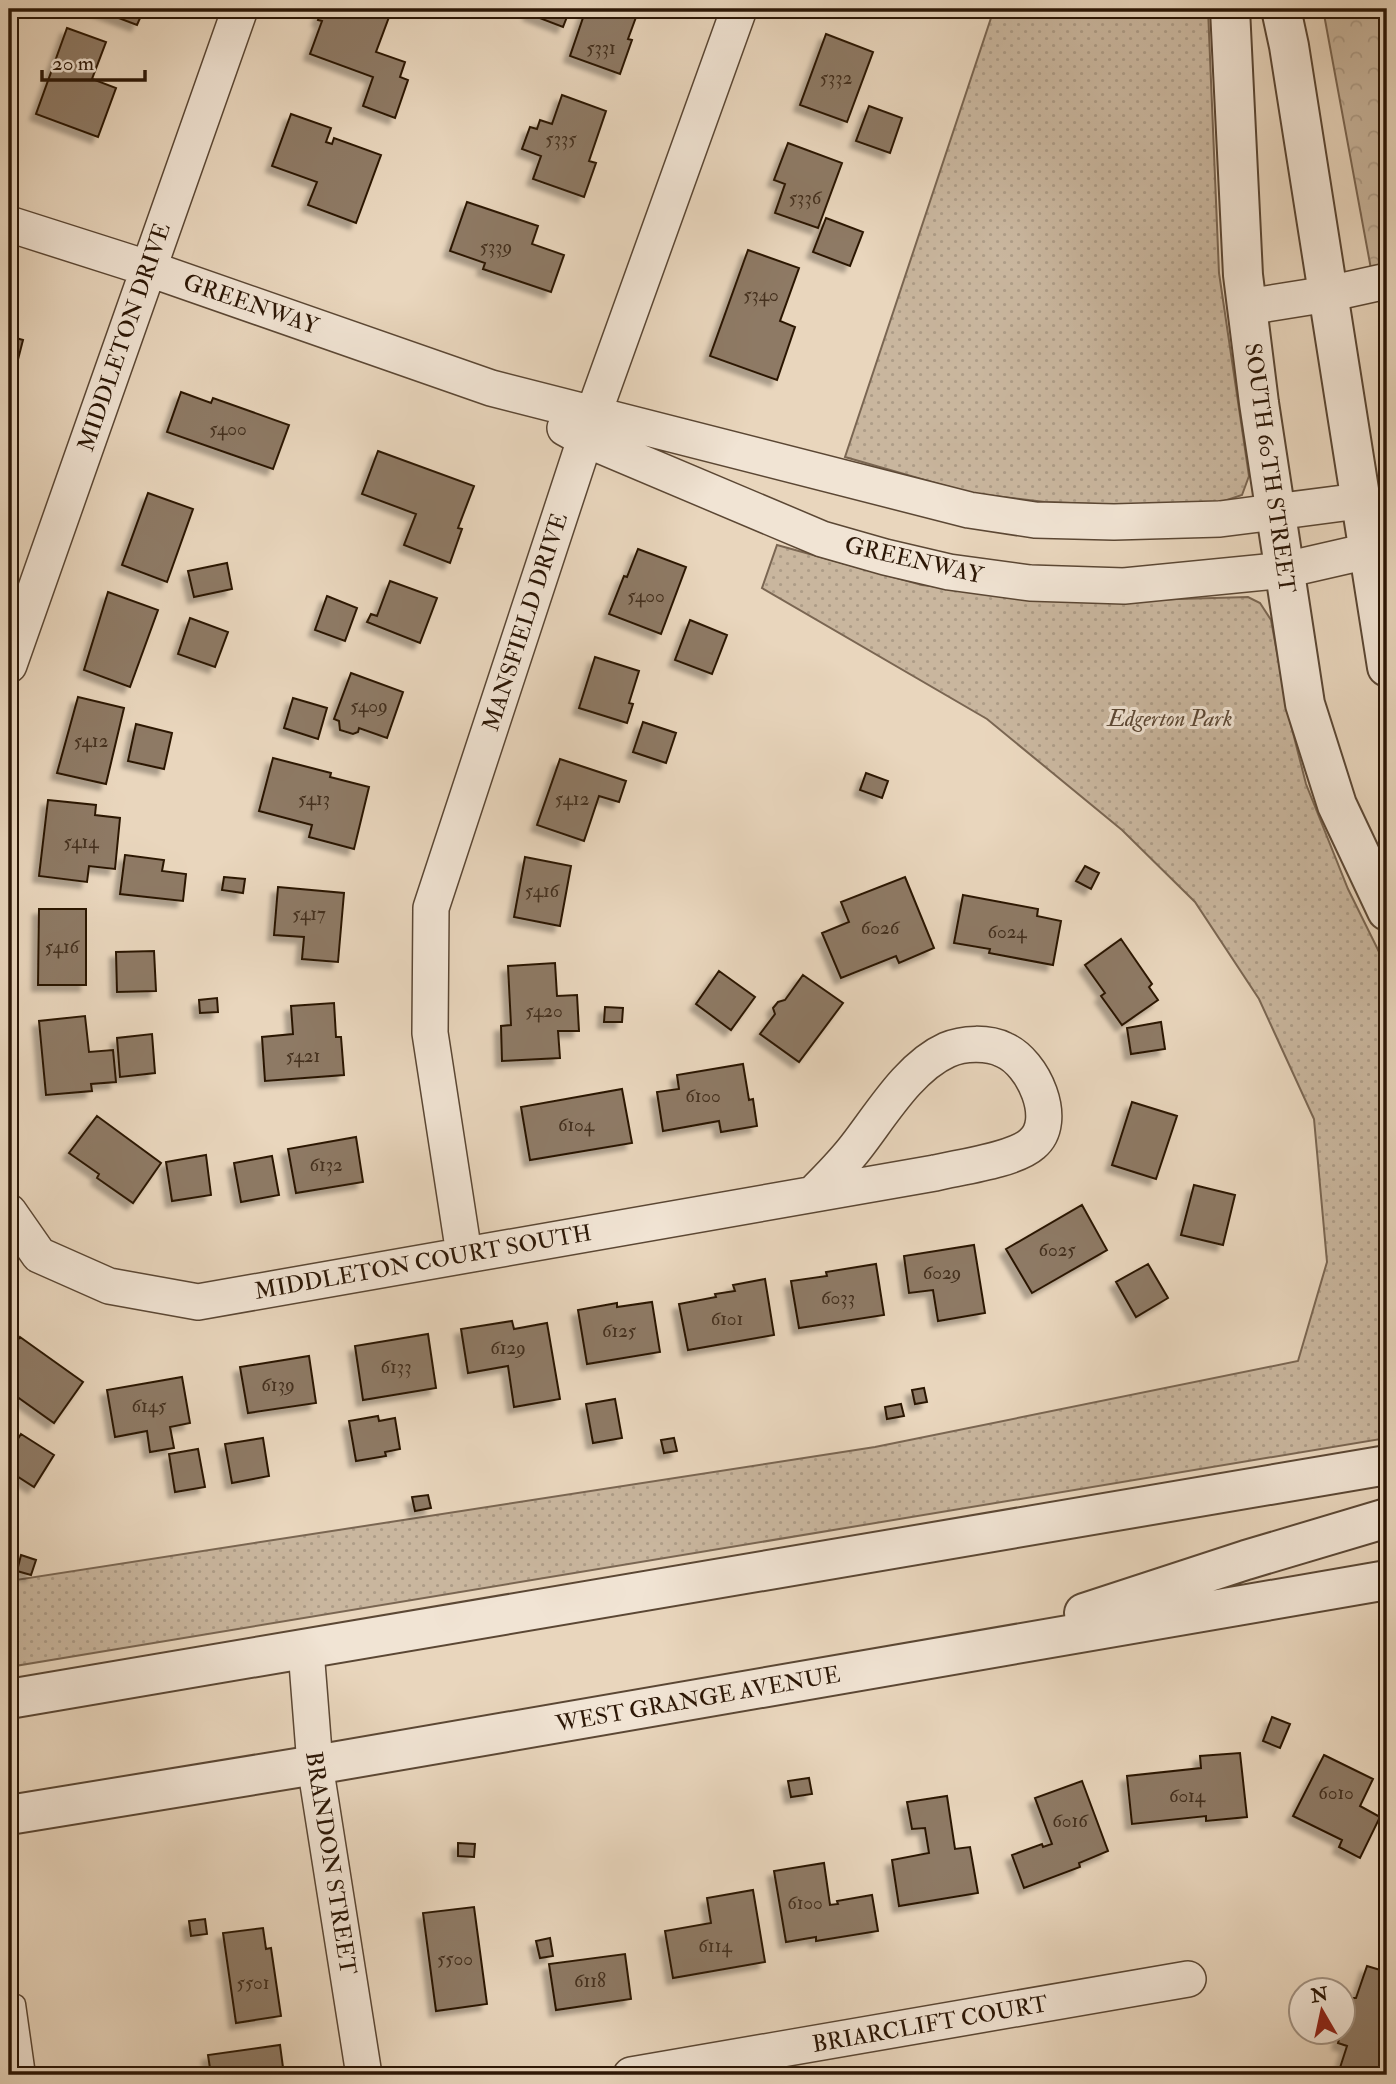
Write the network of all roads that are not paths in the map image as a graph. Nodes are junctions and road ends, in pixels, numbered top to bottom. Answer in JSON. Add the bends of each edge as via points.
{"nodes":[{"id":1,"x":240,"y":9,"type":"edge"},
{"id":2,"x":739,"y":9,"type":"edge"},
{"id":3,"x":1230,"y":9,"type":"edge"},
{"id":4,"x":1281,"y":9,"type":"edge"},
{"id":5,"x":9,"y":224,"type":"edge"},
{"id":6,"x":147,"y":268,"type":"junction"},
{"id":7,"x":1387,"y":281,"type":"edge"},
{"id":8,"x":1328,"y":294,"type":"junction"},
{"id":9,"x":1247,"y":307,"type":"junction"},
{"id":10,"x":589,"y":427,"type":"junction"},
{"id":11,"x":1359,"y":501,"type":"junction"},
{"id":12,"x":1276,"y":513,"type":"junction"},
{"id":13,"x":1377,"y":544,"type":"edge"},
{"id":14,"x":1285,"y":570,"type":"junction"},
{"id":15,"x":9,"y":665,"type":"edge"},
{"id":16,"x":1387,"y":667,"type":"edge"},
{"id":17,"x":1387,"y":911,"type":"edge"},
{"id":18,"x":813,"y":1194,"type":"junction"},
{"id":19,"x":9,"y":1212,"type":"edge"},
{"id":20,"x":464,"y":1254,"type":"junction"},
{"id":21,"x":1387,"y":1465,"type":"edge"},
{"id":22,"x":1387,"y":1518,"type":"edge"},
{"id":23,"x":1387,"y":1580,"type":"edge"},
{"id":24,"x":306,"y":1650,"type":"junction"},
{"id":25,"x":952,"y":1655,"type":"junction"},
{"id":26,"x":9,"y":1699,"type":"edge"},
{"id":27,"x":314,"y":1765,"type":"junction"},
{"id":28,"x":9,"y":1815,"type":"edge"},
{"id":29,"x":1188,"y":1979,"type":"dead end"},
{"id":30,"x":9,"y":2004,"type":"edge"},
{"id":31,"x":798,"y":2062,"type":"edge"},
{"id":32,"x":26,"y":2075,"type":"edge"},
{"id":33,"x":364,"y":2075,"type":"edge"},
{"id":34,"x":631,"y":2075,"type":"edge"}],
"edges":[{"from":1,"to":6,"type":"street","name":"MIDDLETON DRIVE"},
{"from":2,"to":10,"type":"street","name":"MANSFIELD DRIVE"},
{"from":3,"to":9,"type":"street","name":"SOUTH 60TH STREET"},
{"from":4,"to":8,"type":"street"},
{"from":5,"to":6,"type":"street","name":"GREENWAY"},
{"from":6,"to":10,"type":"street","name":"GREENWAY","via":[[491,388]]},
{"from":6,"to":15,"type":"street","name":"MIDDLETON DRIVE"},
{"from":7,"to":8,"type":"street"},
{"from":8,"to":9,"type":"street"},
{"from":8,"to":11,"type":"street"},
{"from":9,"to":12,"type":"street","name":"SOUTH 60TH STREET"},
{"from":10,"to":12,"type":"street","name":"GREENWAY","via":[[969,510],[1035,520],[1220,519]]},
{"from":10,"to":14,"type":"street","name":"GREENWAY","via":[[822,539],[949,572],[1030,583],[1124,586]]},
{"from":10,"to":20,"type":"street","name":"MANSFIELD DRIVE","via":[[431,908],[430,1033]]},
{"from":11,"to":12,"type":"street","name":"GREENWAY"},
{"from":11,"to":13,"type":"street"},
{"from":12,"to":14,"type":"street","name":"SOUTH 60TH STREET"},
{"from":13,"to":14,"type":"street","name":"GREENWAY"},
{"from":13,"to":16,"type":"street"},
{"from":14,"to":17,"type":"street","name":"SOUTH 60TH STREET","via":[[1305,704],[1337,805]]},
{"from":18,"to":18,"type":"street","name":"MIDDLETON COURT SOUTH","via":[[1014,1154],[1033,1144],[1044,1126],[1041,1094],[1019,1060],[1004,1050],[981,1045],[946,1050],[895,1094],[845,1161]]},
{"from":18,"to":20,"type":"street","name":"MIDDLETON COURT SOUTH"},
{"from":19,"to":20,"type":"street","name":"MIDDLETON COURT SOUTH","via":[[39,1255],[109,1286],[198,1302]]},
{"from":21,"to":24,"type":"street"},
{"from":22,"to":25,"type":"street"},
{"from":23,"to":25,"type":"street","name":"WEST GRANGE AVENUE"},
{"from":24,"to":26,"type":"street"},
{"from":24,"to":27,"type":"street","name":"BRANDON STREET"},
{"from":25,"to":27,"type":"street","name":"WEST GRANGE AVENUE"},
{"from":27,"to":28,"type":"street","name":"WEST GRANGE AVENUE"},
{"from":27,"to":33,"type":"street","name":"BRANDON STREET"},
{"from":29,"to":31,"type":"street","name":"BRIARCLIFT COURT"},
{"from":30,"to":32,"type":"lane","via":[[16,2004]]},
{"from":31,"to":34,"type":"street","name":"BRIARCLIFT COURT"}]}
